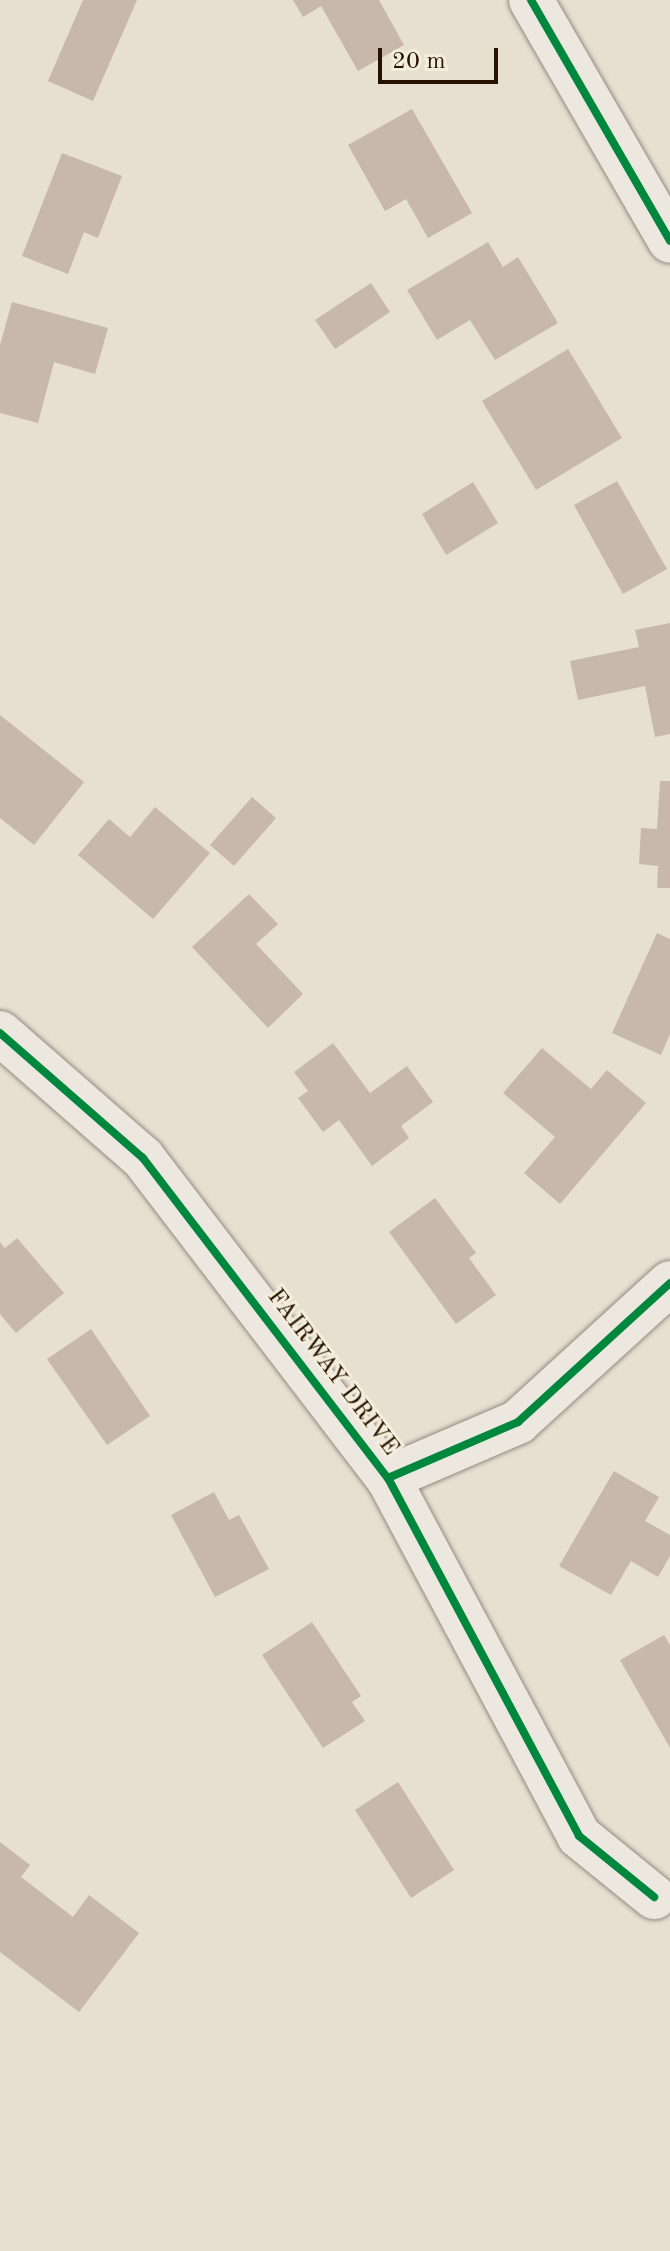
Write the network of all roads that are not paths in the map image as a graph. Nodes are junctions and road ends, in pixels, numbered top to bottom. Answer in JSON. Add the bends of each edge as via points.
{"nodes":[{"id":1,"x":531,"y":0,"type":"edge"},
{"id":2,"x":670,"y":241,"type":"edge"},
{"id":3,"x":0,"y":1033,"type":"edge"},
{"id":4,"x":670,"y":1283,"type":"edge"},
{"id":5,"x":388,"y":1478,"type":"junction"},
{"id":6,"x":654,"y":1897,"type":"dead end"}],
"edges":[{"from":1,"to":2,"type":"street"},
{"from":3,"to":5,"type":"street","name":"FAIRWAY DRIVE","via":[[143,1158]]},
{"from":4,"to":5,"type":"street","via":[[518,1422]]},
{"from":5,"to":6,"type":"street","name":"FAIRWAY DRIVE","via":[[579,1836]]}]}
